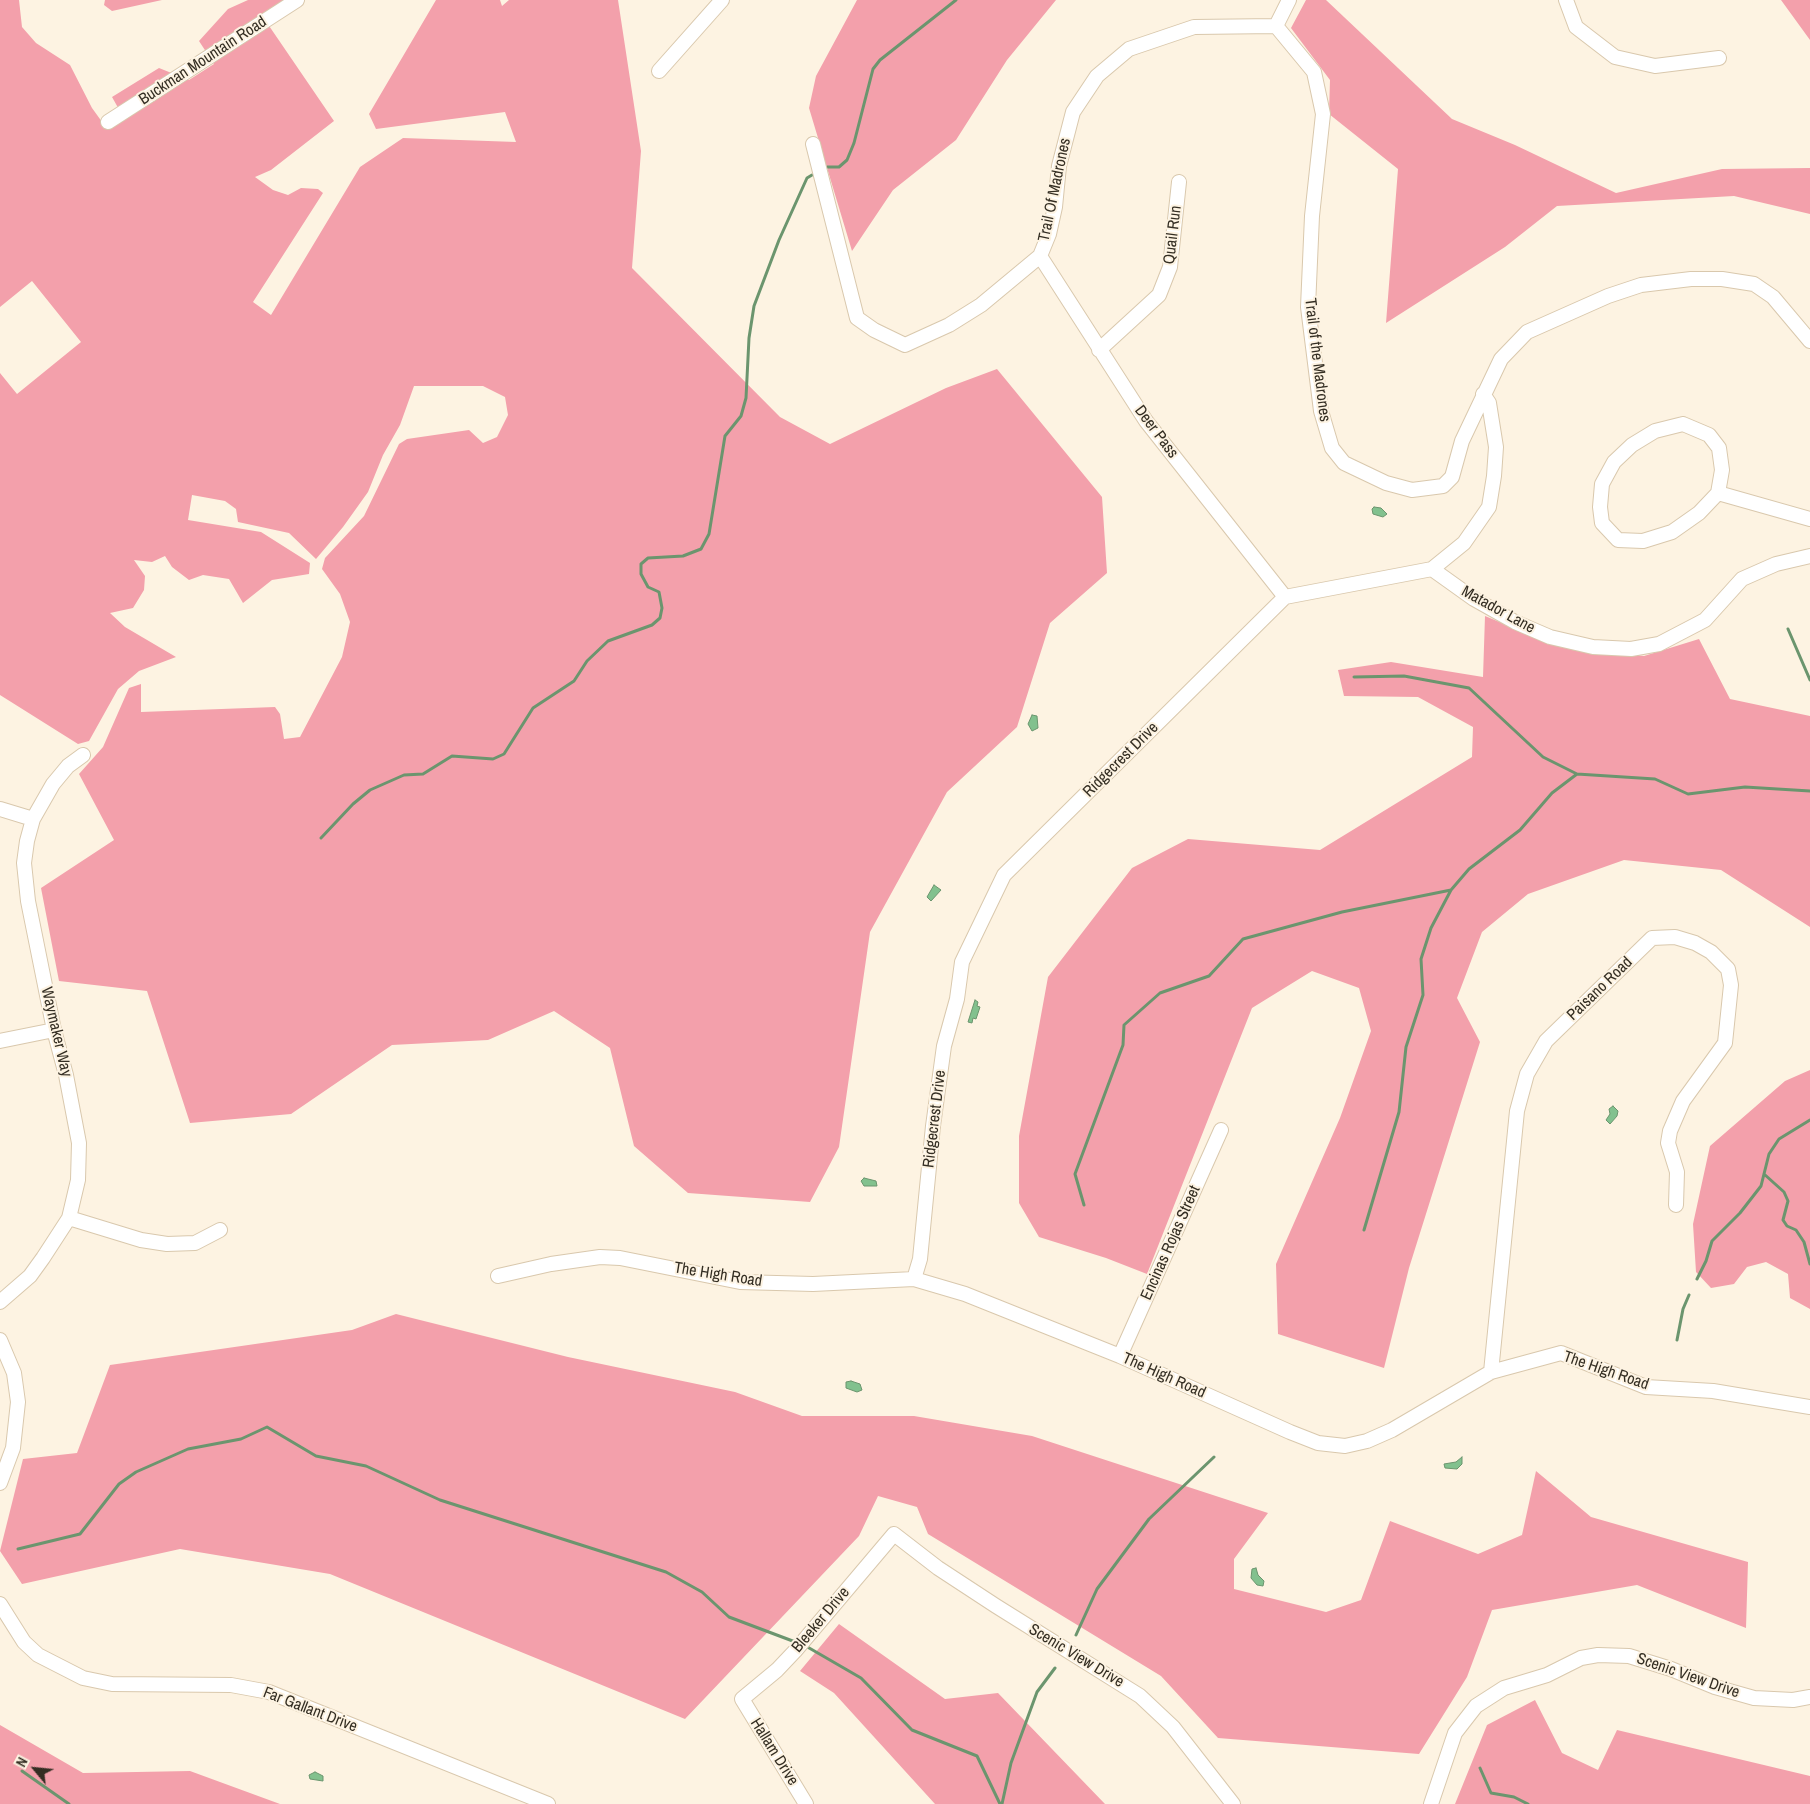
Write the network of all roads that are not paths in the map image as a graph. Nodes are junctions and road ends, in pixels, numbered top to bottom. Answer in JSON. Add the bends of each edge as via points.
{"nodes":[{"id":1,"x":297,"y":0,"type":"edge"},
{"id":2,"x":722,"y":0,"type":"edge"},
{"id":3,"x":1289,"y":0,"type":"edge"},
{"id":4,"x":1566,"y":0,"type":"edge"},
{"id":5,"x":1276,"y":26,"type":"junction"},
{"id":6,"x":1719,"y":58,"type":"dead end"},
{"id":7,"x":659,"y":71,"type":"dead end"},
{"id":8,"x":108,"y":122,"type":"dead end"},
{"id":9,"x":813,"y":144,"type":"dead end"},
{"id":10,"x":1179,"y":182,"type":"dead end"},
{"id":11,"x":1040,"y":256,"type":"junction"},
{"id":12,"x":1810,"y":341,"type":"edge"},
{"id":13,"x":1099,"y":350,"type":"junction"},
{"id":14,"x":1483,"y":394,"type":"junction"},
{"id":15,"x":1718,"y":493,"type":"junction"},
{"id":16,"x":1810,"y":520,"type":"edge"},
{"id":17,"x":1810,"y":556,"type":"edge"},
{"id":18,"x":1432,"y":569,"type":"junction"},
{"id":19,"x":1285,"y":597,"type":"junction"},
{"id":20,"x":83,"y":755,"type":"dead end"},
{"id":21,"x":0,"y":809,"type":"edge"},
{"id":22,"x":33,"y":819,"type":"junction"},
{"id":23,"x":54,"y":1030,"type":"junction"},
{"id":24,"x":0,"y":1041,"type":"edge"},
{"id":25,"x":1221,"y":1130,"type":"dead end"},
{"id":26,"x":1676,"y":1205,"type":"dead end"},
{"id":27,"x":69,"y":1218,"type":"junction"},
{"id":28,"x":220,"y":1230,"type":"dead end"},
{"id":29,"x":498,"y":1276,"type":"dead end"},
{"id":30,"x":914,"y":1279,"type":"junction"},
{"id":31,"x":0,"y":1302,"type":"edge"},
{"id":32,"x":0,"y":1340,"type":"edge"},
{"id":33,"x":1120,"y":1356,"type":"junction"},
{"id":34,"x":1491,"y":1372,"type":"junction"},
{"id":35,"x":1810,"y":1406,"type":"edge"},
{"id":36,"x":0,"y":1483,"type":"edge"},
{"id":37,"x":894,"y":1534,"type":"joint"},
{"id":38,"x":0,"y":1604,"type":"edge"},
{"id":39,"x":1810,"y":1697,"type":"edge"},
{"id":40,"x":742,"y":1700,"type":"joint"},
{"id":41,"x":548,"y":1804,"type":"edge"},
{"id":42,"x":806,"y":1804,"type":"edge"},
{"id":43,"x":1233,"y":1804,"type":"edge"},
{"id":44,"x":1431,"y":1804,"type":"edge"}],
"edges":[{"from":1,"to":8,"type":"street","name":"Buckman Mountain Road"},
{"from":2,"to":7,"type":"street"},
{"from":3,"to":5,"type":"street"},
{"from":4,"to":6,"type":"street","via":[[1576,27],[1616,57],[1654,66]]},
{"from":5,"to":11,"type":"street","name":"Trail Of Madrones","via":[[1194,27],[1129,50],[1097,76],[1072,112],[1058,166],[1049,234]]},
{"from":5,"to":14,"type":"street","name":"Trail of the Madrones","via":[[1314,72],[1323,114],[1312,216],[1308,308],[1321,411],[1332,448],[1344,463],[1386,483],[1412,490],[1443,486],[1452,477],[1462,441]]},
{"from":9,"to":11,"type":"street","name":"Trail Of Madrones","via":[[857,318],[874,330],[905,345],[949,325],[981,305]]},
{"from":10,"to":13,"type":"street","name":"Quail Run","via":[[1170,267],[1159,295]]},
{"from":11,"to":13,"type":"street","name":"Deer Pass"},
{"from":12,"to":14,"type":"street","name":"Trail of the Madrones","via":[[1773,297],[1754,284],[1690,278],[1641,285],[1608,296],[1528,332],[1501,359]]},
{"from":13,"to":19,"type":"street","name":"Deer Pass","via":[[1146,421]]},
{"from":14,"to":18,"type":"street","via":[[1489,403],[1496,447],[1489,507],[1464,543]]},
{"from":15,"to":15,"type":"street","via":[[1722,470],[1718,448],[1709,435],[1697,428],[1683,424],[1673,426],[1640,440],[1614,462],[1602,484],[1602,523],[1618,540],[1643,541],[1672,532],[1699,513]]},
{"from":15,"to":16,"type":"street"},
{"from":17,"to":18,"type":"street","name":"Matador Lane","via":[[1776,564],[1742,579],[1705,620],[1658,644],[1631,649],[1594,647],[1550,637],[1474,600]]},
{"from":18,"to":19,"type":"street"},
{"from":19,"to":30,"type":"street","name":"Ridgecrest Drive","via":[[1004,875],[962,962],[957,999],[944,1046],[920,1259]]},
{"from":20,"to":22,"type":"street","name":"Waymaker Way","via":[[68,766],[53,784]]},
{"from":21,"to":22,"type":"street"},
{"from":22,"to":23,"type":"street","name":"Waymaker Way","via":[[24,863],[28,901]]},
{"from":23,"to":24,"type":"street"},
{"from":23,"to":27,"type":"street","name":"Waymaker Way","via":[[79,1144],[78,1180]]},
{"from":25,"to":33,"type":"street","name":"Encinas Rojas Street"},
{"from":26,"to":34,"type":"street","name":"Paisano Road","via":[[1677,1172],[1668,1143],[1670,1131],[1683,1101],[1725,1043],[1731,985],[1728,968],[1711,952],[1675,937],[1652,938],[1546,1042],[1527,1074],[1517,1111]]},
{"from":27,"to":28,"type":"street","via":[[141,1240],[166,1244],[195,1243]]},
{"from":27,"to":31,"type":"street","name":"Waymaker Way","via":[[30,1276]]},
{"from":29,"to":30,"type":"street","name":"The High Road","via":[[600,1257],[620,1258],[740,1282],[813,1284]]},
{"from":30,"to":33,"type":"street","name":"The High Road","via":[[965,1294]]},
{"from":32,"to":36,"type":"street","via":[[14,1373],[18,1402],[13,1448]]},
{"from":33,"to":34,"type":"street","name":"The High Road","via":[[1290,1432],[1318,1443],[1345,1446],[1392,1430]]},
{"from":34,"to":35,"type":"street","name":"The High Road","via":[[1561,1352],[1646,1387],[1713,1391]]},
{"from":37,"to":40,"type":"street","name":"Bleeker Drive","via":[[795,1651]]},
{"from":37,"to":43,"type":"street","name":"Scenic View Drive","via":[[938,1568],[1140,1696],[1173,1727]]},
{"from":38,"to":41,"type":"street","name":"Far Gallant Drive","via":[[24,1642],[38,1655],[83,1678],[112,1684],[231,1685],[269,1692]]},
{"from":39,"to":44,"type":"street","name":"Scenic View Drive","via":[[1793,1700],[1754,1698],[1715,1688],[1629,1656],[1581,1658],[1547,1675],[1504,1688],[1476,1706],[1455,1733]]},
{"from":40,"to":42,"type":"street","name":"Hallam Drive"}]}
